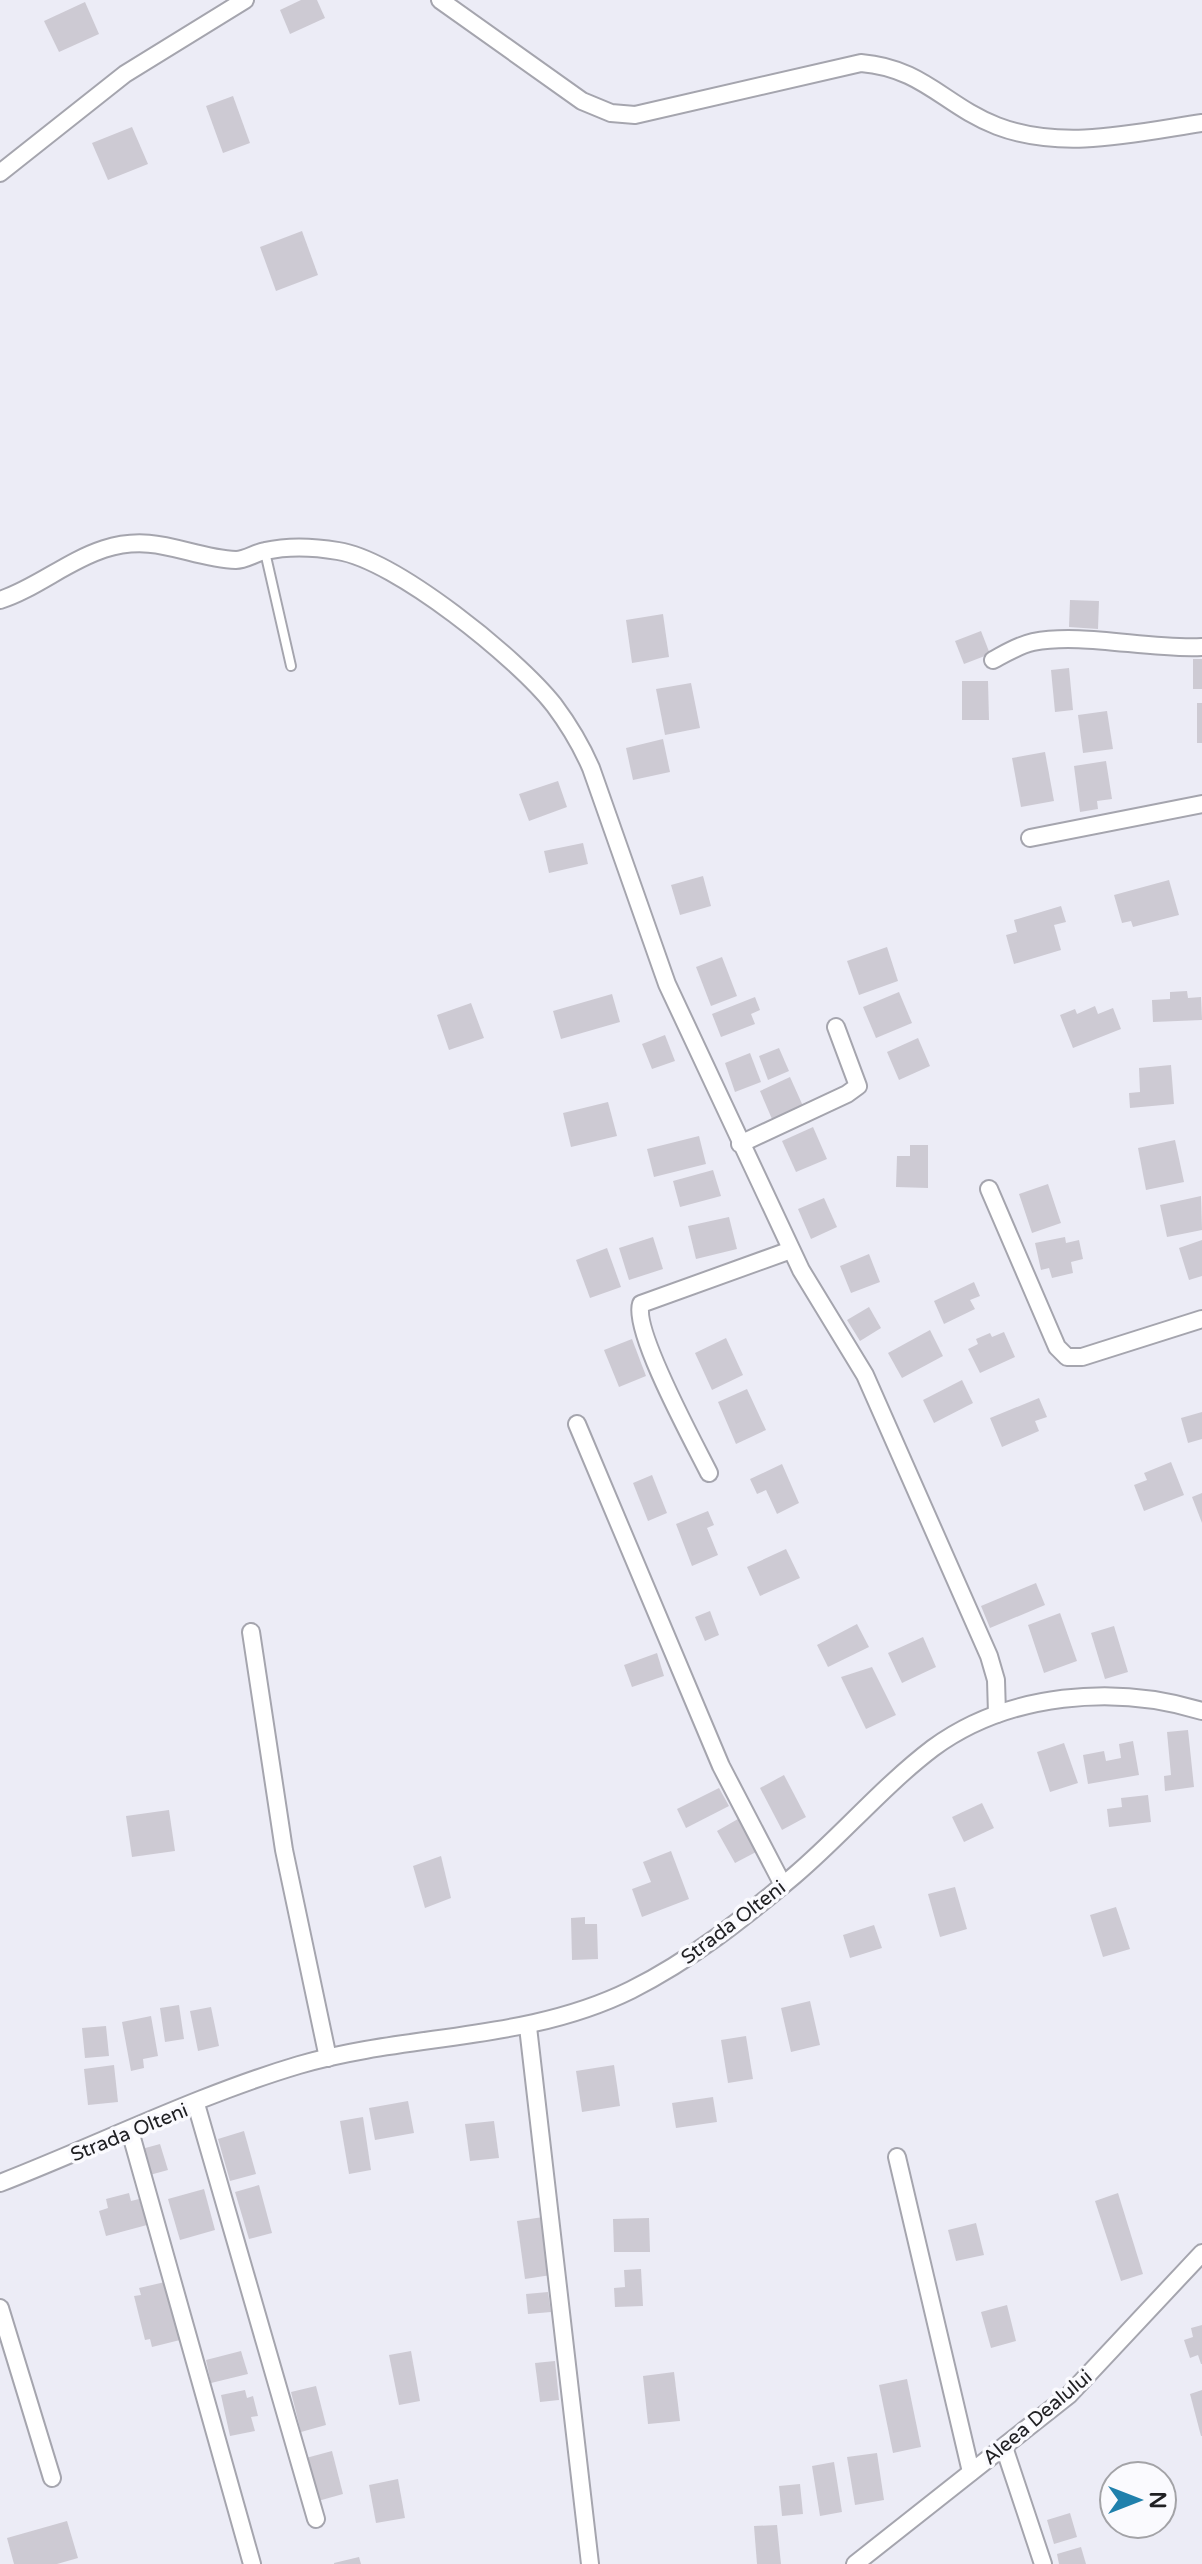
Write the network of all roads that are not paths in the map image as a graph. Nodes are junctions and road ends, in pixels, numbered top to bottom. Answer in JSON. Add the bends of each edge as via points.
{"nodes":[{"id":1,"x":245,"y":0,"type":"edge"},
{"id":2,"x":440,"y":0,"type":"edge"},
{"id":3,"x":1202,"y":123,"type":"edge"},
{"id":4,"x":0,"y":173,"type":"edge"},
{"id":5,"x":265,"y":551,"type":"junction"},
{"id":6,"x":0,"y":600,"type":"edge"},
{"id":7,"x":1202,"y":647,"type":"edge"},
{"id":8,"x":993,"y":660,"type":"dead end"},
{"id":9,"x":291,"y":666,"type":"dead end"},
{"id":10,"x":1202,"y":804,"type":"edge"},
{"id":11,"x":1030,"y":838,"type":"dead end"},
{"id":12,"x":836,"y":1027,"type":"dead end"},
{"id":13,"x":740,"y":1144,"type":"junction"},
{"id":14,"x":989,"y":1189,"type":"dead end"},
{"id":15,"x":791,"y":1250,"type":"junction"},
{"id":16,"x":1202,"y":1319,"type":"edge"},
{"id":17,"x":577,"y":1424,"type":"dead end"},
{"id":18,"x":709,"y":1473,"type":"dead end"},
{"id":19,"x":251,"y":1632,"type":"dead end"},
{"id":20,"x":1202,"y":1711,"type":"edge"},
{"id":21,"x":997,"y":1714,"type":"junction"},
{"id":22,"x":783,"y":1885,"type":"junction"},
{"id":23,"x":528,"y":2027,"type":"junction"},
{"id":24,"x":328,"y":2058,"type":"junction"},
{"id":25,"x":196,"y":2104,"type":"junction"},
{"id":26,"x":130,"y":2131,"type":"junction"},
{"id":27,"x":897,"y":2157,"type":"dead end"},
{"id":28,"x":0,"y":2183,"type":"edge"},
{"id":29,"x":1202,"y":2253,"type":"edge"},
{"id":30,"x":0,"y":2308,"type":"edge"},
{"id":31,"x":1004,"y":2447,"type":"junction"},
{"id":32,"x":971,"y":2472,"type":"junction"},
{"id":33,"x":52,"y":2478,"type":"dead end"},
{"id":34,"x":316,"y":2519,"type":"dead end"},
{"id":35,"x":862,"y":2562,"type":"edge"},
{"id":36,"x":252,"y":2564,"type":"edge"},
{"id":37,"x":590,"y":2564,"type":"edge"},
{"id":38,"x":1043,"y":2564,"type":"edge"}],
"edges":[{"from":1,"to":4,"type":"street","via":[[125,74]]},
{"from":2,"to":3,"type":"street","via":[[582,101],[611,113],[635,115],[861,63],[908,72],[996,126],[1050,138],[1105,138]]},
{"from":5,"to":6,"type":"street","via":[[238,560],[179,546],[141,543],[105,548]]},
{"from":5,"to":9,"type":"lane"},
{"from":5,"to":13,"type":"street","via":[[340,551],[393,574],[454,613],[553,703],[591,768],[667,984]]},
{"from":7,"to":8,"type":"street","via":[[1052,640],[1030,642]]},
{"from":10,"to":11,"type":"street"},
{"from":12,"to":13,"type":"street","via":[[858,1086]]},
{"from":13,"to":15,"type":"street"},
{"from":14,"to":16,"type":"street","via":[[1057,1347],[1067,1357],[1082,1357]]},
{"from":15,"to":18,"type":"street","via":[[641,1304],[638,1313],[647,1344]]},
{"from":15,"to":21,"type":"street","via":[[871,1388],[989,1656]]},
{"from":17,"to":22,"type":"street","via":[[721,1766]]},
{"from":19,"to":24,"type":"street","via":[[284,1850]]},
{"from":20,"to":21,"type":"street","name":"Strada Olteni","via":[[1172,1701],[1113,1696],[1055,1699]]},
{"from":21,"to":22,"type":"street","name":"Strada Olteni","via":[[935,1746]]},
{"from":22,"to":23,"type":"street","name":"Strada Olteni","via":[[694,1955],[600,2004]]},
{"from":23,"to":24,"type":"street","name":"Strada Olteni"},
{"from":23,"to":37,"type":"street"},
{"from":24,"to":25,"type":"street","name":"Strada Olteni"},
{"from":25,"to":26,"type":"street","name":"Strada Olteni"},
{"from":25,"to":34,"type":"street"},
{"from":26,"to":28,"type":"street","name":"Strada Olteni"},
{"from":26,"to":36,"type":"street"},
{"from":27,"to":32,"type":"street"},
{"from":29,"to":31,"type":"street","name":"Aleea Dealului","via":[[1069,2395]]},
{"from":30,"to":33,"type":"street"},
{"from":31,"to":32,"type":"street","name":"Aleea Dealului"},
{"from":31,"to":38,"type":"street"},
{"from":32,"to":35,"type":"street","name":"Aleea Dealului"}]}
